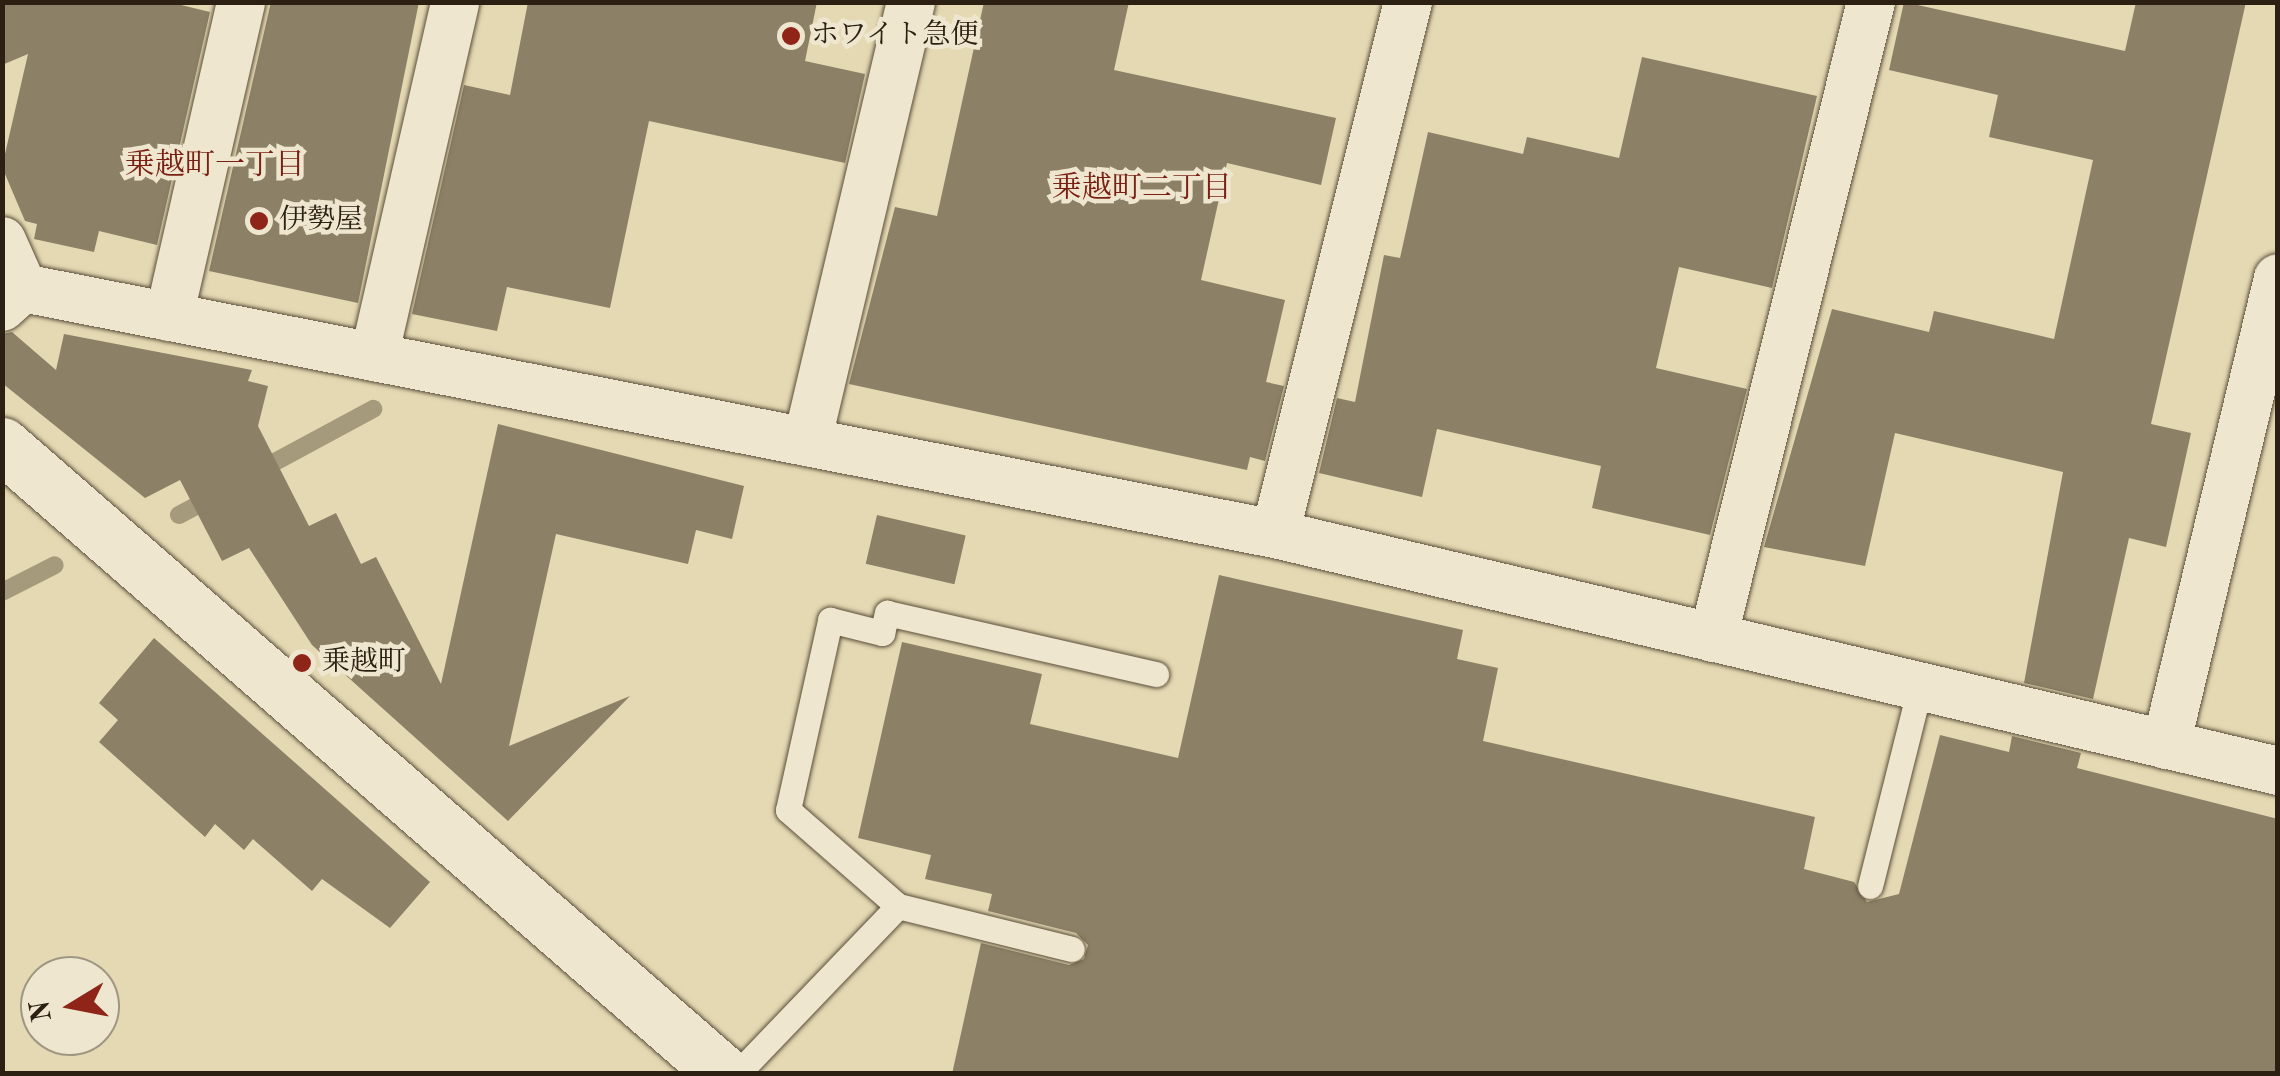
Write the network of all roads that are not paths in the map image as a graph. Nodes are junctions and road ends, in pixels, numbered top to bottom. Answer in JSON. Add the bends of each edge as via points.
{"nodes":[{"id":1,"x":241,"y":2,"type":"edge"},
{"id":2,"x":455,"y":2,"type":"edge"},
{"id":3,"x":911,"y":2,"type":"edge"},
{"id":4,"x":1408,"y":2,"type":"edge"},
{"id":5,"x":1871,"y":2,"type":"edge"},
{"id":6,"x":2,"y":242,"type":"edge"},
{"id":7,"x":2278,"y":278,"type":"edge"},
{"id":8,"x":13,"y":298,"type":"edge"},
{"id":9,"x":170,"y":317,"type":"junction"},
{"id":10,"x":374,"y":358,"type":"junction"},
{"id":11,"x":807,"y":442,"type":"junction"},
{"id":12,"x":2,"y":446,"type":"edge"},
{"id":13,"x":1275,"y":534,"type":"junction"},
{"id":14,"x":1712,"y":638,"type":"junction"},
{"id":15,"x":1156,"y":674,"type":"dead end"},
{"id":16,"x":1920,"y":687,"type":"junction"},
{"id":17,"x":2166,"y":745,"type":"junction"},
{"id":18,"x":2278,"y":772,"type":"edge"},
{"id":19,"x":1870,"y":886,"type":"dead end"},
{"id":20,"x":898,"y":906,"type":"junction"},
{"id":21,"x":1072,"y":949,"type":"dead end"},
{"id":22,"x":724,"y":1074,"type":"edge"},
{"id":23,"x":737,"y":1074,"type":"edge"}],
"edges":[{"from":1,"to":9,"type":"street"},
{"from":2,"to":10,"type":"street"},
{"from":3,"to":11,"type":"street"},
{"from":4,"to":13,"type":"street"},
{"from":5,"to":14,"type":"street"},
{"from":6,"to":8,"type":"street"},
{"from":7,"to":17,"type":"street"},
{"from":8,"to":9,"type":"street"},
{"from":9,"to":10,"type":"street"},
{"from":10,"to":11,"type":"street"},
{"from":11,"to":13,"type":"street"},
{"from":12,"to":22,"type":"street"},
{"from":13,"to":14,"type":"street"},
{"from":14,"to":16,"type":"street"},
{"from":15,"to":20,"type":"lane","via":[[886,613],[882,633],[830,620],[788,810]]},
{"from":16,"to":17,"type":"street"},
{"from":16,"to":19,"type":"lane"},
{"from":17,"to":18,"type":"street"},
{"from":20,"to":21,"type":"lane"},
{"from":20,"to":23,"type":"lane"}]}
